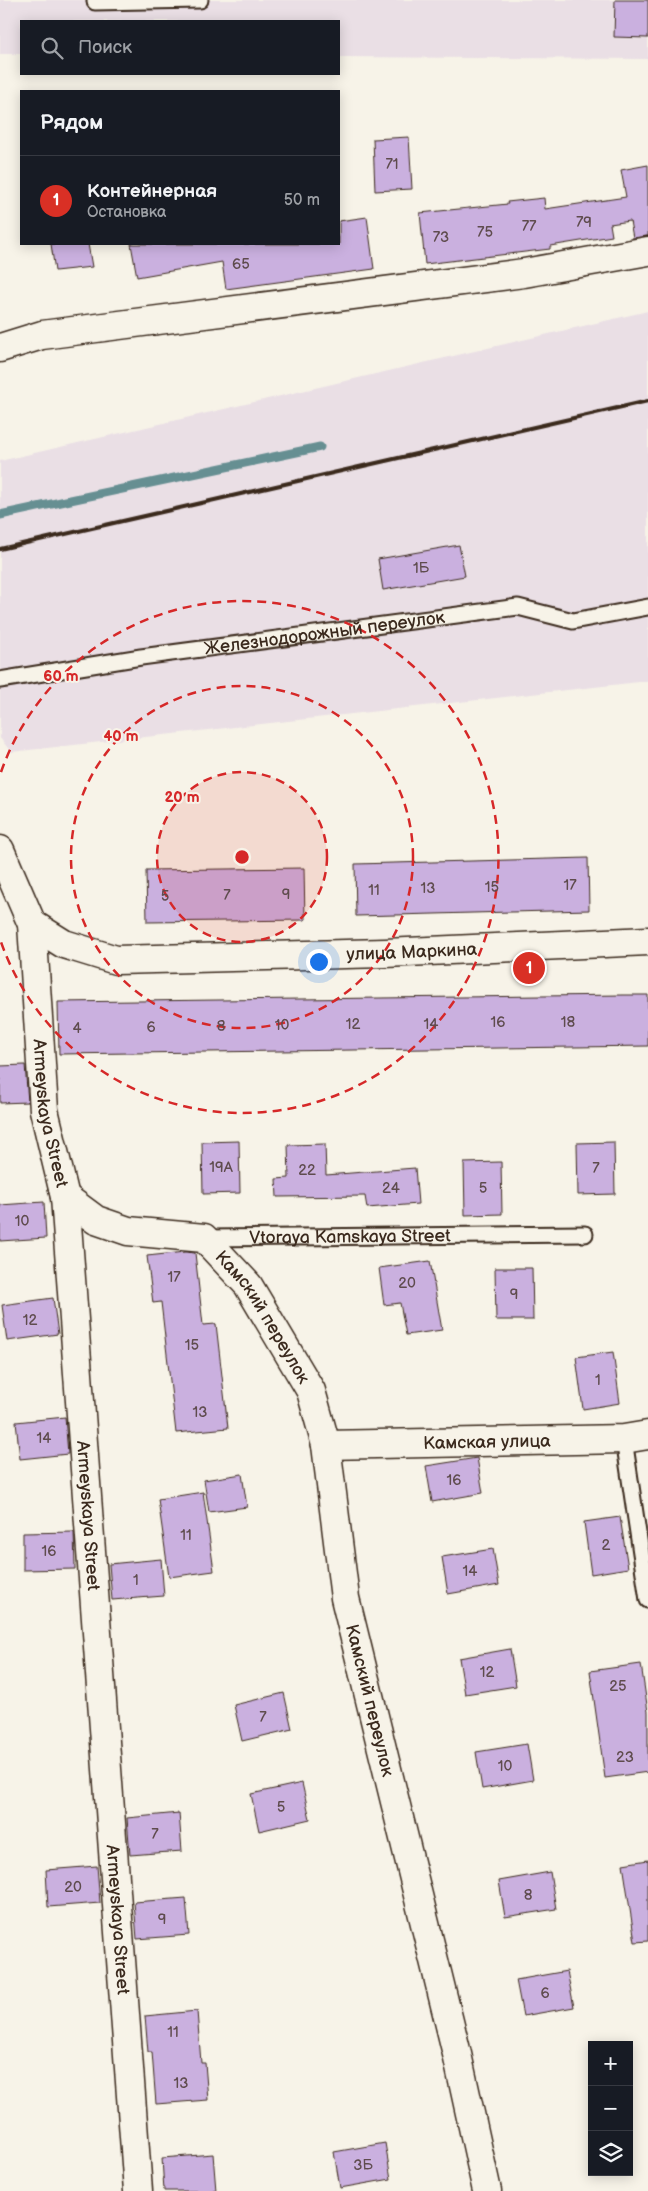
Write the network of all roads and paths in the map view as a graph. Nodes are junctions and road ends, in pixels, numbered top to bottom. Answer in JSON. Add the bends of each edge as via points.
{"nodes":[{"id":1,"x":94,"y":0,"type":"edge"},
{"id":2,"x":200,"y":0,"type":"edge"},
{"id":3,"x":648,"y":252,"type":"edge"},
{"id":4,"x":0,"y":348,"type":"edge"},
{"id":5,"x":648,"y":607,"type":"edge"},
{"id":6,"x":0,"y":680,"type":"edge"},
{"id":7,"x":0,"y":850,"type":"edge"},
{"id":8,"x":32,"y":924,"type":"junction"},
{"id":9,"x":648,"y":941,"type":"edge"},
{"id":10,"x":65,"y":1196,"type":"junction"},
{"id":11,"x":585,"y":1234,"type":"dead end"},
{"id":12,"x":204,"y":1238,"type":"junction"},
{"id":13,"x":636,"y":1437,"type":"edge"},
{"id":14,"x":326,"y":1445,"type":"junction"},
{"id":15,"x":648,"y":1600,"type":"edge"},
{"id":16,"x":138,"y":2191,"type":"edge"},
{"id":17,"x":487,"y":2191,"type":"edge"}],
"edges":[{"from":1,"to":2,"type":"lane"},
{"from":3,"to":4,"type":"street","via":[[524,273],[42,335]]},
{"from":5,"to":6,"type":"lane","name":"Железнодорожный переулок","via":[[573,620],[518,607],[142,657]]},
{"from":7,"to":8,"type":"street","name":"Armeyskaya Street"},
{"from":8,"to":9,"type":"street","name":"улица Маркина","via":[[64,944],[116,960],[385,954]]},
{"from":8,"to":10,"type":"street","name":"Armeyskaya Street","via":[[44,1110]]},
{"from":10,"to":12,"type":"street","name":"Vtoraya Kamskaya Street","via":[[96,1220],[128,1231]]},
{"from":10,"to":16,"type":"street","name":"Armeyskaya Street"},
{"from":11,"to":12,"type":"lane","name":"Vtoraya Kamskaya Street"},
{"from":12,"to":14,"type":"street","name":"Камский переулок","via":[[248,1285],[311,1391]]},
{"from":13,"to":14,"type":"street","name":"Камская улица"},
{"from":13,"to":15,"type":"lane"},
{"from":14,"to":17,"type":"street","name":"Камский переулок","via":[[345,1598]]}]}
